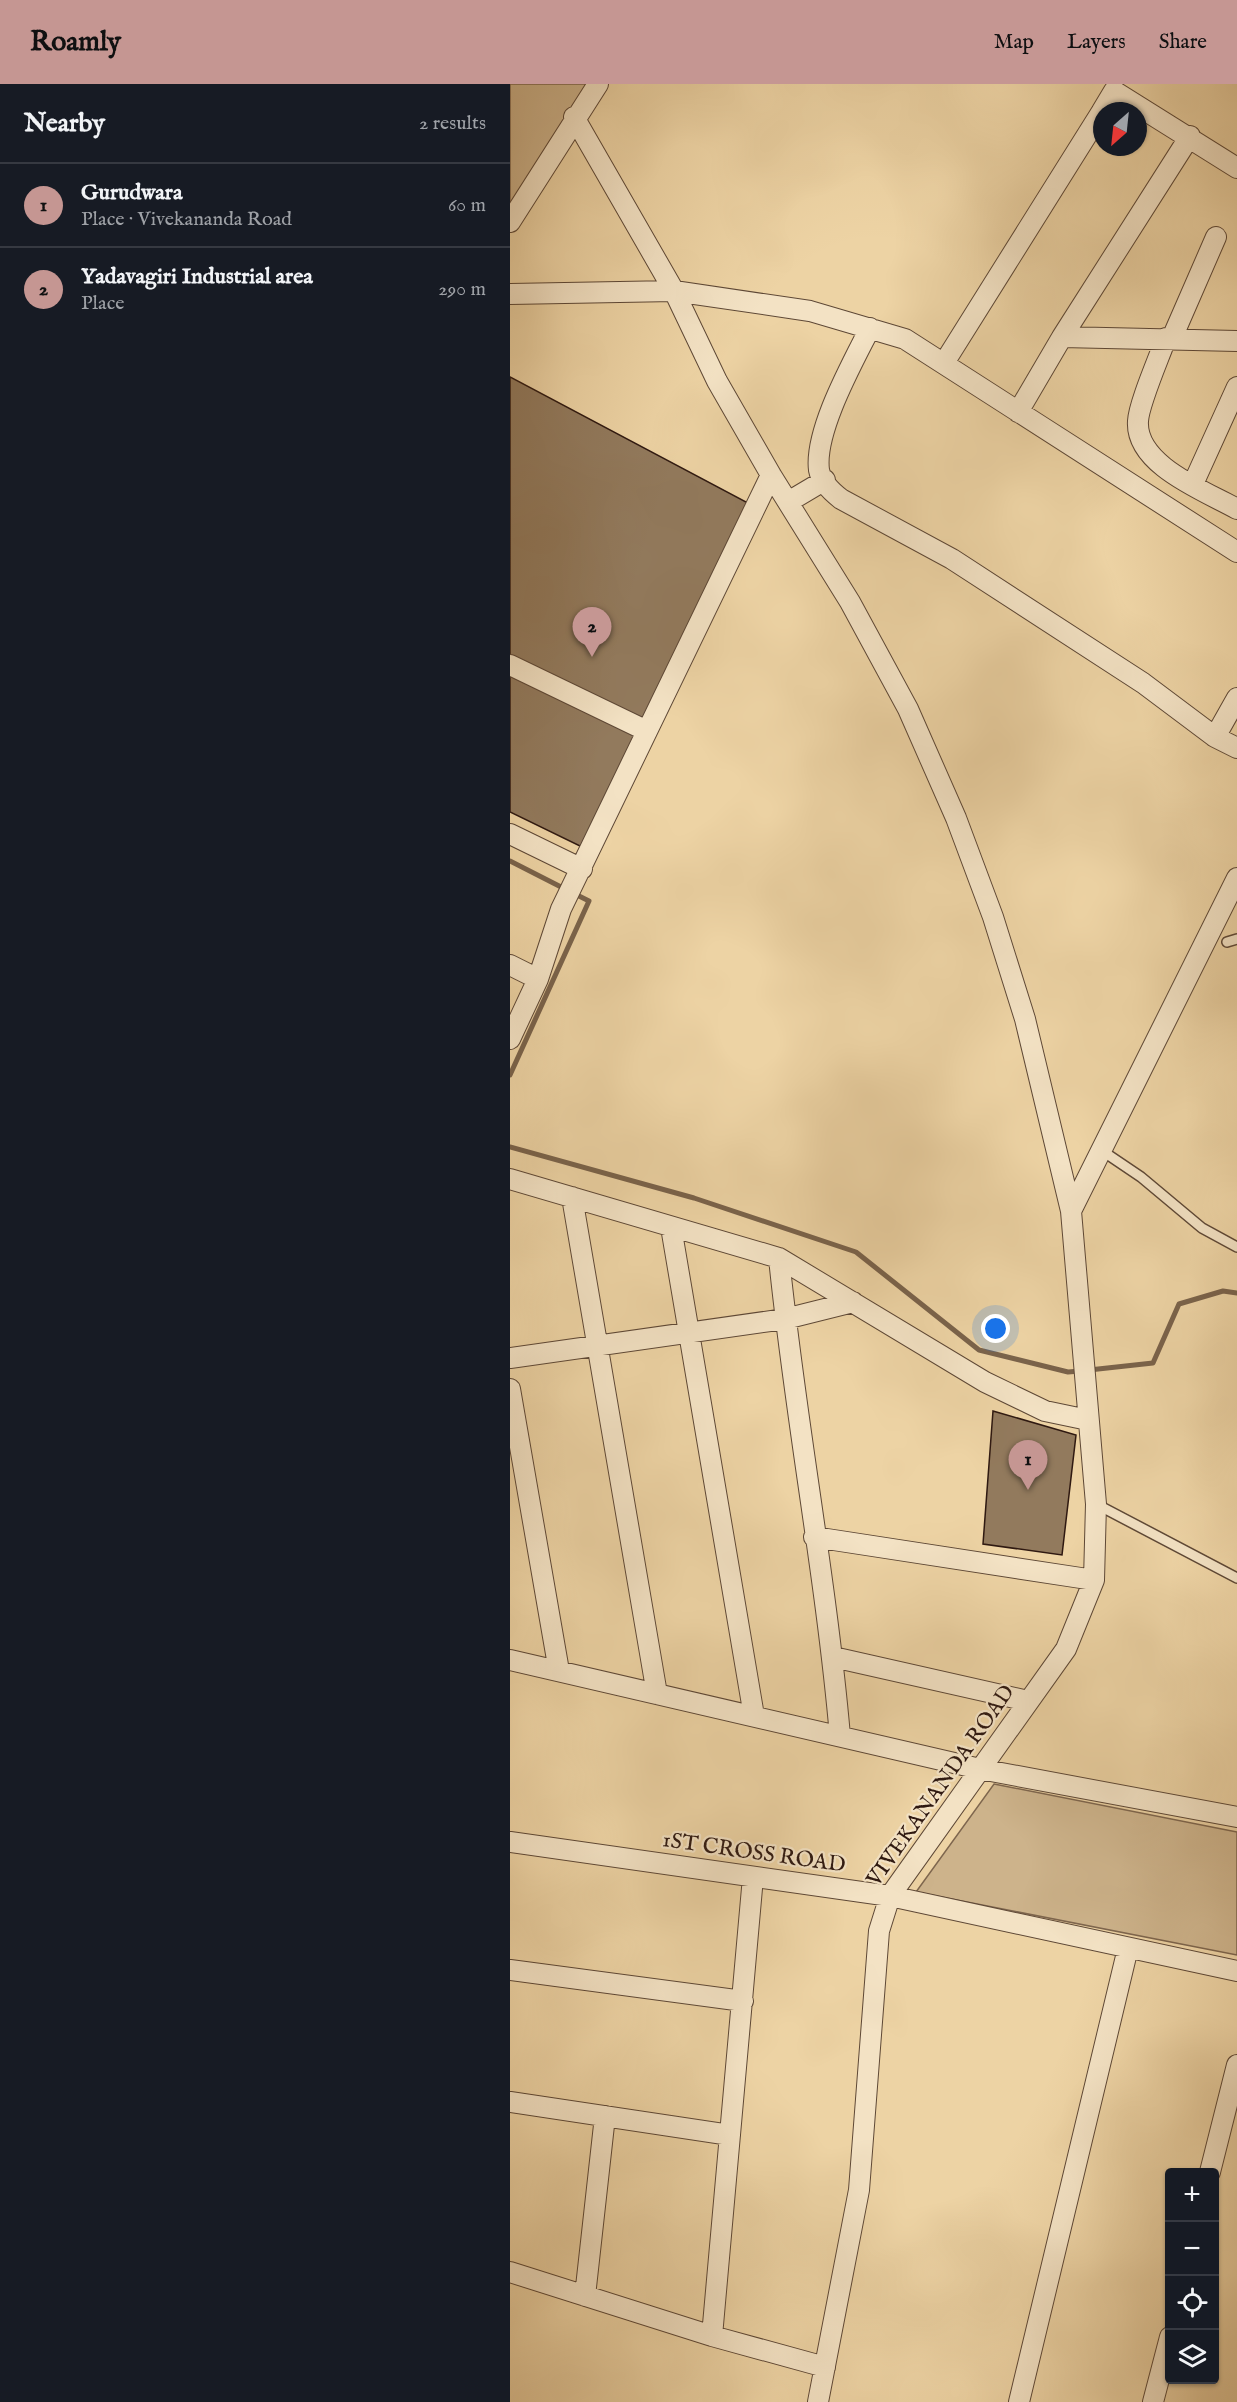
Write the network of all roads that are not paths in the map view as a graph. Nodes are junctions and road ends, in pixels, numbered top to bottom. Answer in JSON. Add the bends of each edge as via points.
{"nodes":[{"id":1,"x":598,"y":84,"type":"edge"},
{"id":2,"x":1107,"y":102,"type":"edge"},
{"id":3,"x":1133,"y":102,"type":"edge"},
{"id":4,"x":1147,"y":111,"type":"edge"},
{"id":5,"x":574,"y":117,"type":"junction"},
{"id":6,"x":1093,"y":125,"type":"edge"},
{"id":7,"x":1190,"y":136,"type":"junction"},
{"id":8,"x":1237,"y":168,"type":"edge"},
{"id":9,"x":510,"y":222,"type":"edge"},
{"id":10,"x":1216,"y":237,"type":"dead end"},
{"id":11,"x":674,"y":291,"type":"junction"},
{"id":12,"x":510,"y":294,"type":"edge"},
{"id":13,"x":870,"y":328,"type":"junction"},
{"id":14,"x":1062,"y":337,"type":"junction"},
{"id":15,"x":1169,"y":338,"type":"junction"},
{"id":16,"x":1237,"y":341,"type":"edge"},
{"id":17,"x":944,"y":363,"type":"junction"},
{"id":18,"x":1237,"y":387,"type":"edge"},
{"id":19,"x":1018,"y":412,"type":"junction"},
{"id":20,"x":771,"y":475,"type":"junction"},
{"id":21,"x":825,"y":480,"type":"junction"},
{"id":22,"x":1193,"y":484,"type":"junction"},
{"id":23,"x":788,"y":501,"type":"junction"},
{"id":24,"x":1237,"y":509,"type":"edge"},
{"id":25,"x":1237,"y":552,"type":"edge"},
{"id":26,"x":510,"y":665,"type":"edge"},
{"id":27,"x":1237,"y":698,"type":"edge"},
{"id":28,"x":648,"y":731,"type":"junction"},
{"id":29,"x":1215,"y":737,"type":"junction"},
{"id":30,"x":1237,"y":748,"type":"edge"},
{"id":31,"x":510,"y":834,"type":"edge"},
{"id":32,"x":580,"y":872,"type":"junction"},
{"id":33,"x":1237,"y":878,"type":"edge"},
{"id":34,"x":510,"y":965,"type":"edge"},
{"id":35,"x":538,"y":979,"type":"junction"},
{"id":36,"x":510,"y":1039,"type":"edge"},
{"id":37,"x":1101,"y":1150,"type":"junction"},
{"id":38,"x":510,"y":1179,"type":"edge"},
{"id":39,"x":572,"y":1197,"type":"junction"},
{"id":40,"x":1071,"y":1211,"type":"junction"},
{"id":41,"x":671,"y":1227,"type":"junction"},
{"id":42,"x":1237,"y":1247,"type":"edge"},
{"id":43,"x":779,"y":1258,"type":"junction"},
{"id":44,"x":853,"y":1302,"type":"junction"},
{"id":45,"x":785,"y":1320,"type":"junction"},
{"id":46,"x":690,"y":1331,"type":"junction"},
{"id":47,"x":597,"y":1344,"type":"junction"},
{"id":48,"x":510,"y":1358,"type":"edge"},
{"id":49,"x":510,"y":1389,"type":"edge"},
{"id":50,"x":1088,"y":1420,"type":"junction"},
{"id":51,"x":1096,"y":1504,"type":"junction"},
{"id":52,"x":814,"y":1537,"type":"junction"},
{"id":53,"x":1237,"y":1578,"type":"edge"},
{"id":54,"x":1094,"y":1580,"type":"junction"},
{"id":55,"x":833,"y":1657,"type":"junction"},
{"id":56,"x":510,"y":1660,"type":"edge"},
{"id":57,"x":559,"y":1671,"type":"junction"},
{"id":58,"x":657,"y":1694,"type":"junction"},
{"id":59,"x":1028,"y":1701,"type":"junction"},
{"id":60,"x":754,"y":1716,"type":"junction"},
{"id":61,"x":840,"y":1736,"type":"junction"},
{"id":62,"x":980,"y":1769,"type":"junction"},
{"id":63,"x":1237,"y":1817,"type":"edge"},
{"id":64,"x":510,"y":1842,"type":"edge"},
{"id":65,"x":753,"y":1877,"type":"junction"},
{"id":66,"x":890,"y":1896,"type":"junction"},
{"id":67,"x":1128,"y":1948,"type":"junction"},
{"id":68,"x":510,"y":1970,"type":"edge"},
{"id":69,"x":1237,"y":1971,"type":"edge"},
{"id":70,"x":742,"y":2001,"type":"junction"},
{"id":71,"x":1237,"y":2065,"type":"edge"},
{"id":72,"x":510,"y":2102,"type":"edge"},
{"id":73,"x":605,"y":2116,"type":"junction"},
{"id":74,"x":730,"y":2135,"type":"junction"},
{"id":75,"x":1211,"y":2168,"type":"edge"},
{"id":76,"x":510,"y":2272,"type":"edge"},
{"id":77,"x":585,"y":2296,"type":"junction"},
{"id":78,"x":712,"y":2336,"type":"junction"},
{"id":79,"x":1165,"y":2356,"type":"edge"},
{"id":80,"x":825,"y":2367,"type":"junction"},
{"id":81,"x":1022,"y":2401,"type":"edge"},
{"id":82,"x":819,"y":2402,"type":"edge"},
{"id":83,"x":1153,"y":2402,"type":"edge"}],
"edges":[{"from":1,"to":5,"type":"street"},
{"from":2,"to":3,"type":"street","via":[[1114,91]]},
{"from":4,"to":7,"type":"street"},
{"from":5,"to":9,"type":"street"},
{"from":5,"to":11,"type":"street","name":"VIVEKANANDA ROAD"},
{"from":6,"to":17,"type":"street"},
{"from":7,"to":8,"type":"street"},
{"from":7,"to":14,"type":"street"},
{"from":10,"to":15,"type":"street"},
{"from":11,"to":12,"type":"street"},
{"from":11,"to":13,"type":"street","via":[[810,311]]},
{"from":11,"to":20,"type":"street","name":"VIVEKANANDA ROAD","via":[[717,381]]},
{"from":13,"to":17,"type":"street","via":[[904,339]]},
{"from":13,"to":21,"type":"street","via":[[834,400],[821,451],[819,471]]},
{"from":14,"to":15,"type":"street"},
{"from":14,"to":19,"type":"street"},
{"from":15,"to":16,"type":"street"},
{"from":15,"to":22,"type":"street","via":[[1138,420],[1139,431],[1156,461]]},
{"from":17,"to":19,"type":"street"},
{"from":18,"to":22,"type":"street"},
{"from":19,"to":25,"type":"street"},
{"from":20,"to":23,"type":"street","name":"VIVEKANANDA ROAD"},
{"from":20,"to":28,"type":"street"},
{"from":21,"to":23,"type":"street"},
{"from":21,"to":29,"type":"street","via":[[841,499],[952,559],[1143,683]]},
{"from":22,"to":24,"type":"street"},
{"from":23,"to":40,"type":"street","name":"VIVEKANANDA ROAD","via":[[850,602],[908,709],[956,818],[1025,1019]]},
{"from":26,"to":28,"type":"street"},
{"from":27,"to":29,"type":"street"},
{"from":28,"to":32,"type":"street"},
{"from":29,"to":30,"type":"street"},
{"from":31,"to":32,"type":"street"},
{"from":32,"to":35,"type":"street","via":[[561,909]]},
{"from":33,"to":37,"type":"street"},
{"from":34,"to":35,"type":"street"},
{"from":35,"to":36,"type":"street"},
{"from":37,"to":40,"type":"street"},
{"from":37,"to":42,"type":"lane","via":[[1141,1177],[1202,1228]]},
{"from":38,"to":39,"type":"street"},
{"from":39,"to":41,"type":"street"},
{"from":39,"to":47,"type":"street"},
{"from":40,"to":50,"type":"street","name":"VIVEKANANDA ROAD"},
{"from":41,"to":43,"type":"street"},
{"from":41,"to":46,"type":"street"},
{"from":43,"to":44,"type":"street"},
{"from":43,"to":45,"type":"street"},
{"from":44,"to":45,"type":"street"},
{"from":44,"to":50,"type":"street","via":[[985,1382],[1045,1411]]},
{"from":45,"to":46,"type":"street"},
{"from":45,"to":52,"type":"street"},
{"from":46,"to":47,"type":"street"},
{"from":46,"to":60,"type":"street"},
{"from":47,"to":48,"type":"street"},
{"from":47,"to":58,"type":"street"},
{"from":49,"to":57,"type":"street"},
{"from":50,"to":51,"type":"street","name":"VIVEKANANDA ROAD"},
{"from":51,"to":53,"type":"lane"},
{"from":51,"to":54,"type":"street","name":"VIVEKANANDA ROAD"},
{"from":52,"to":54,"type":"street"},
{"from":52,"to":55,"type":"street"},
{"from":54,"to":59,"type":"street","name":"VIVEKANANDA ROAD","via":[[1066,1649]]},
{"from":55,"to":59,"type":"street"},
{"from":55,"to":61,"type":"street"},
{"from":56,"to":57,"type":"street"},
{"from":57,"to":58,"type":"street"},
{"from":58,"to":60,"type":"street"},
{"from":59,"to":62,"type":"street","name":"VIVEKANANDA ROAD"},
{"from":60,"to":61,"type":"street"},
{"from":61,"to":62,"type":"street"},
{"from":62,"to":63,"type":"street"},
{"from":62,"to":66,"type":"street","name":"VIVEKANANDA ROAD"},
{"from":64,"to":65,"type":"street","name":"1ST CROSS ROAD"},
{"from":65,"to":66,"type":"street","name":"1ST CROSS ROAD"},
{"from":65,"to":70,"type":"street"},
{"from":66,"to":67,"type":"street","name":"1ST CROSS ROAD"},
{"from":66,"to":80,"type":"street","name":"VIVEKANANDA ROAD","via":[[879,1931],[859,2190]]},
{"from":67,"to":69,"type":"street","name":"1ST CROSS ROAD"},
{"from":67,"to":81,"type":"street"},
{"from":68,"to":70,"type":"street"},
{"from":70,"to":74,"type":"street"},
{"from":71,"to":75,"type":"street"},
{"from":72,"to":73,"type":"street"},
{"from":73,"to":74,"type":"street"},
{"from":73,"to":77,"type":"street"},
{"from":74,"to":78,"type":"street"},
{"from":76,"to":77,"type":"street"},
{"from":77,"to":78,"type":"street"},
{"from":78,"to":80,"type":"street"},
{"from":79,"to":83,"type":"street"},
{"from":80,"to":82,"type":"street","name":"VIVEKANANDA ROAD"}]}
